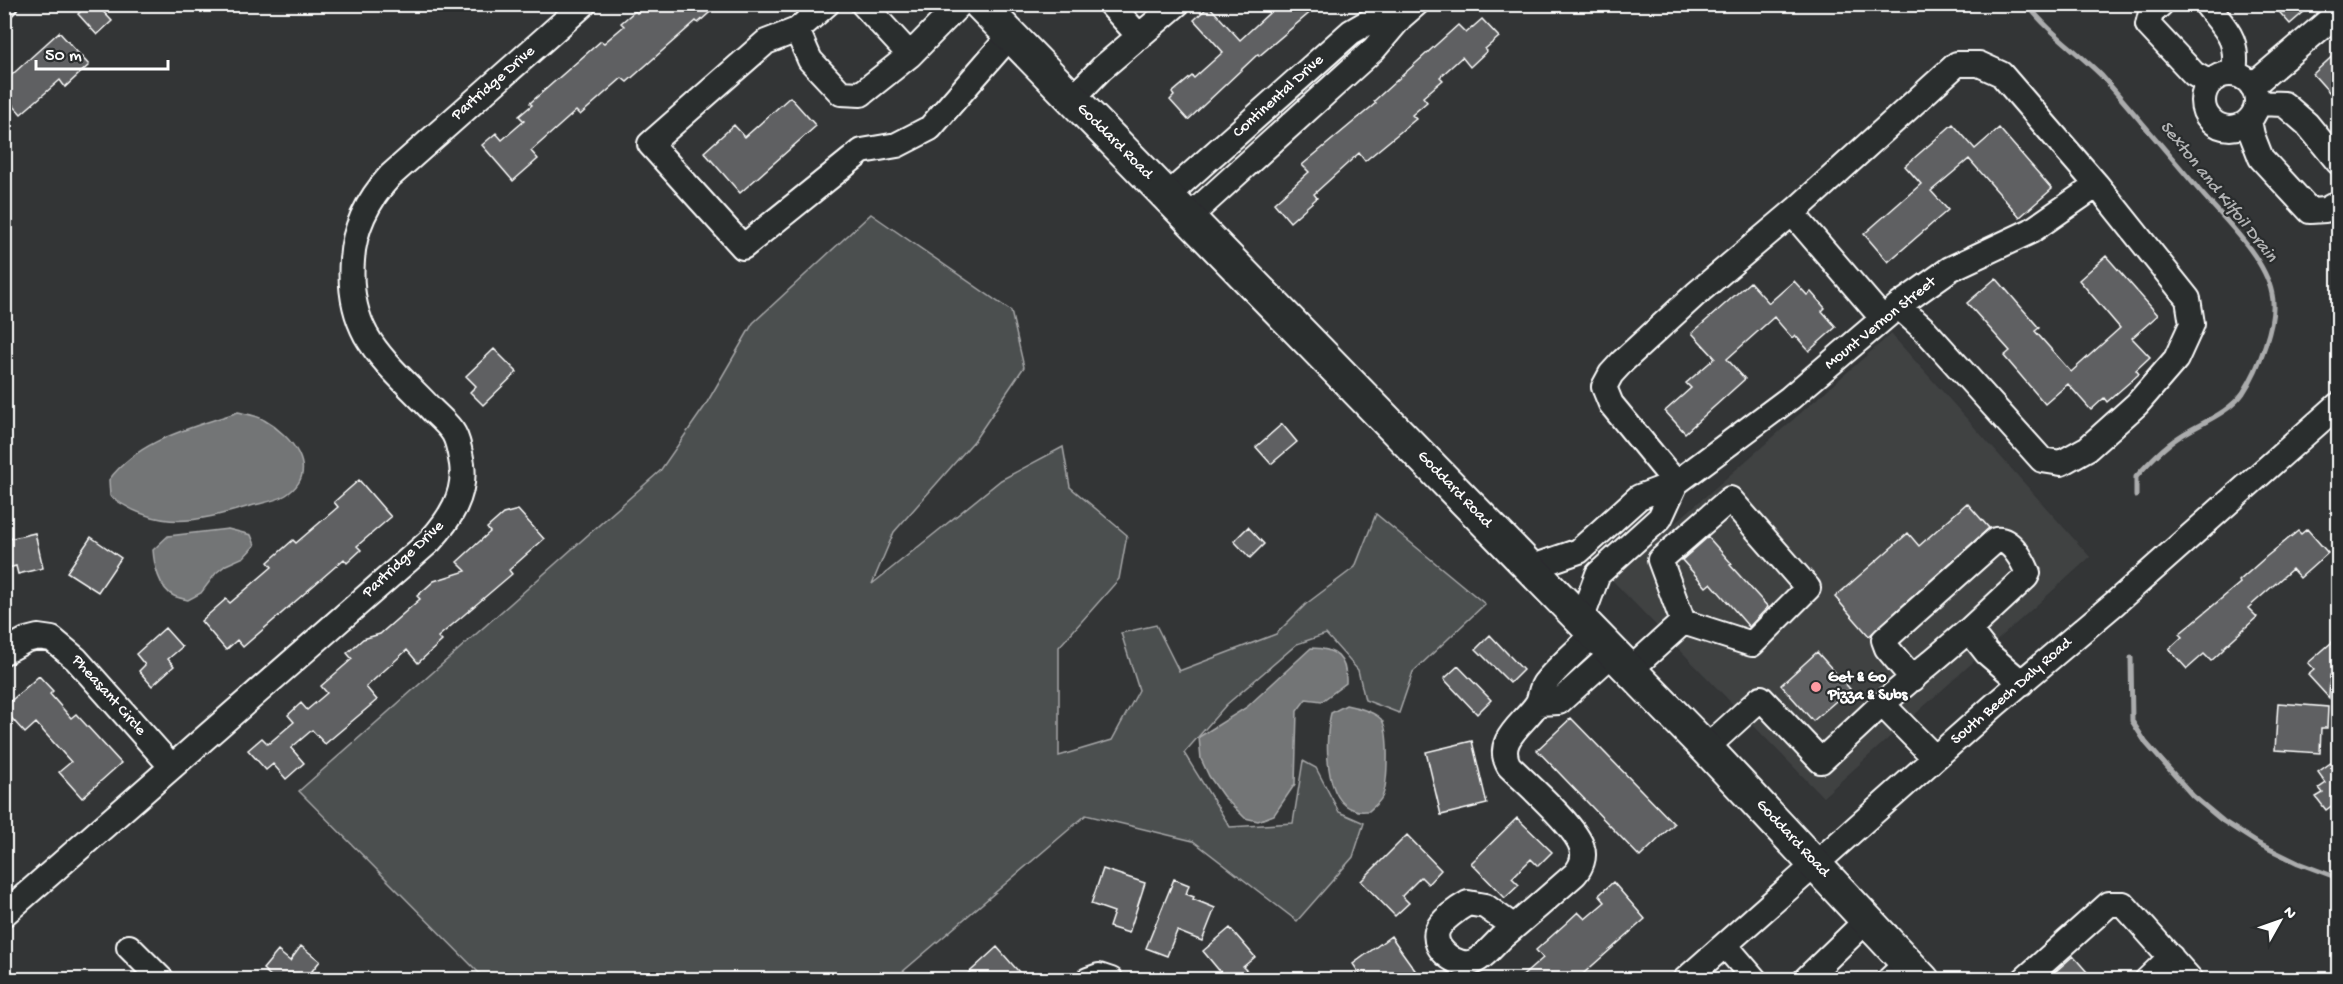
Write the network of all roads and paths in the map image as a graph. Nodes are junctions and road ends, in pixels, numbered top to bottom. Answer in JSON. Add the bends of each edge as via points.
{"nodes":[{"id":1,"x":584,"y":4,"type":"edge"},
{"id":2,"x":826,"y":4,"type":"edge"},
{"id":3,"x":863,"y":4,"type":"edge"},
{"id":4,"x":960,"y":4,"type":"edge"},
{"id":5,"x":980,"y":4,"type":"edge"},
{"id":6,"x":1110,"y":4,"type":"edge"},
{"id":7,"x":1177,"y":4,"type":"edge"},
{"id":8,"x":2161,"y":4,"type":"edge"},
{"id":9,"x":2206,"y":4,"type":"edge"},
{"id":10,"x":1408,"y":11,"type":"edge"},
{"id":11,"x":2338,"y":13,"type":"edge"},
{"id":12,"x":797,"y":30,"type":"junction"},
{"id":13,"x":1010,"y":36,"type":"junction"},
{"id":14,"x":1140,"y":37,"type":"junction"},
{"id":15,"x":910,"y":55,"type":"junction"},
{"id":16,"x":2210,"y":83,"type":"junction"},
{"id":17,"x":2248,"y":96,"type":"junction"},
{"id":18,"x":1071,"y":100,"type":"junction"},
{"id":19,"x":2338,"y":162,"type":"edge"},
{"id":20,"x":2097,"y":185,"type":"junction"},
{"id":21,"x":1167,"y":196,"type":"junction"},
{"id":22,"x":2338,"y":202,"type":"edge"},
{"id":23,"x":1792,"y":213,"type":"junction"},
{"id":24,"x":1188,"y":218,"type":"junction"},
{"id":25,"x":1890,"y":312,"type":"junction"},
{"id":26,"x":2338,"y":405,"type":"edge"},
{"id":27,"x":1676,"y":483,"type":"junction"},
{"id":28,"x":1530,"y":568,"type":"junction"},
{"id":29,"x":1683,"y":622,"type":"junction"},
{"id":30,"x":1969,"y":630,"type":"junction"},
{"id":31,"x":1604,"y":644,"type":"junction"},
{"id":32,"x":4,"y":652,"type":"edge"},
{"id":33,"x":1913,"y":679,"type":"junction"},
{"id":34,"x":2022,"y":683,"type":"junction"},
{"id":35,"x":1882,"y":704,"type":"junction"},
{"id":36,"x":1706,"y":748,"type":"junction"},
{"id":37,"x":1935,"y":758,"type":"junction"},
{"id":38,"x":172,"y":767,"type":"junction"},
{"id":39,"x":1815,"y":864,"type":"junction"},
{"id":40,"x":4,"y":914,"type":"edge"},
{"id":41,"x":1867,"y":920,"type":"junction"},
{"id":42,"x":1514,"y":927,"type":"dead end"},
{"id":43,"x":1725,"y":945,"type":"junction"},
{"id":44,"x":129,"y":947,"type":"dead end"},
{"id":45,"x":2171,"y":957,"type":"junction"},
{"id":46,"x":1906,"y":974,"type":"edge"},
{"id":47,"x":162,"y":980,"type":"edge"},
{"id":48,"x":1088,"y":980,"type":"edge"},
{"id":49,"x":1111,"y":980,"type":"edge"},
{"id":50,"x":1685,"y":980,"type":"edge"},
{"id":51,"x":1755,"y":980,"type":"edge"},
{"id":52,"x":1805,"y":980,"type":"edge"},
{"id":53,"x":2024,"y":980,"type":"edge"},
{"id":54,"x":2147,"y":980,"type":"edge"},
{"id":55,"x":2191,"y":980,"type":"edge"}],
"edges":[{"from":1,"to":38,"type":"street","name":"Partridge Drive","via":[[390,176],[375,192],[356,231],[351,293],[367,337],[453,432],[460,449],[462,486],[453,512],[430,541]]},
{"from":2,"to":12,"type":"street"},
{"from":3,"to":15,"type":"street"},
{"from":4,"to":15,"type":"street"},
{"from":5,"to":13,"type":"main road","name":"Goddard Road"},
{"from":6,"to":14,"type":"street"},
{"from":7,"to":14,"type":"street"},
{"from":8,"to":16,"type":"street","via":[[2151,13],[2148,25],[2194,74]]},
{"from":9,"to":17,"type":"street","via":[[2232,37]]},
{"from":10,"to":21,"type":"street","name":"Continental Drive","via":[[1372,20],[1351,32]]},
{"from":10,"to":24,"type":"street","name":"Continental Drive","via":[[1374,49]]},
{"from":11,"to":17,"type":"street"},
{"from":12,"to":13,"type":"street","via":[[766,42],[650,144],[743,247],[862,152],[897,145],[930,128]]},
{"from":12,"to":15,"type":"street","via":[[810,60],[841,93],[861,94]]},
{"from":13,"to":18,"type":"main road","name":"Goddard Road"},
{"from":14,"to":18,"type":"street"},
{"from":16,"to":17,"type":"street","via":[[2221,76]]},
{"from":16,"to":17,"type":"street","via":[[2203,98],[2206,115],[2218,126],[2235,129]]},
{"from":17,"to":19,"type":"street","via":[[2284,104],[2307,124]]},
{"from":17,"to":22,"type":"street","via":[[2252,135],[2261,158],[2310,211],[2325,210]]},
{"from":18,"to":21,"type":"main road","name":"Goddard Road"},
{"from":20,"to":23,"type":"street","via":[[2001,74],[1979,64],[1957,64]]},
{"from":20,"to":25,"type":"street","name":"Mount Vernon Street","via":[[2031,231],[1950,269]]},
{"from":20,"to":25,"type":"street","via":[[2188,298],[2192,324],[2176,359],[2137,404],[2088,448],[2061,463],[2042,460],[1926,331]]},
{"from":21,"to":24,"type":"main road","name":"Goddard Road"},
{"from":23,"to":25,"type":"street"},
{"from":23,"to":27,"type":"street","via":[[1639,346],[1611,374],[1604,387],[1611,404]]},
{"from":24,"to":28,"type":"main road","name":"Goddard Road"},
{"from":25,"to":27,"type":"street","name":"Mount Vernon Street","via":[[1790,398]]},
{"from":26,"to":34,"type":"street","name":"South Beech Daly Road"},
{"from":27,"to":28,"type":"street","name":"Mount Vernon Street","via":[[1639,497],[1579,551]]},
{"from":27,"to":31,"type":"street","name":"Mount Vernon Street","via":[[1660,518],[1598,574]]},
{"from":28,"to":31,"type":"main road","name":"Goddard Road"},
{"from":29,"to":29,"type":"street","via":[[1752,644],[1808,588],[1730,499],[1660,560]]},
{"from":29,"to":31,"type":"street"},
{"from":30,"to":33,"type":"street"},
{"from":30,"to":33,"type":"street","via":[[2028,573],[2001,539],[1884,640]]},
{"from":30,"to":34,"type":"street","via":[[1987,653]]},
{"from":31,"to":36,"type":"main road","name":"Goddard Road"},
{"from":31,"to":42,"type":"street","via":[[1558,702],[1538,703],[1504,749],[1509,766],[1575,833],[1583,854],[1579,870]]},
{"from":32,"to":38,"type":"street","name":"Pheasant Circle","via":[[26,640],[52,639],[76,659]]},
{"from":33,"to":35,"type":"street"},
{"from":34,"to":37,"type":"street","name":"South Beech Daly Road"},
{"from":35,"to":36,"type":"street","via":[[1821,761],[1761,698]]},
{"from":35,"to":37,"type":"street"},
{"from":36,"to":39,"type":"main road","name":"Goddard Road"},
{"from":37,"to":39,"type":"street","name":"South Beech Daly Road"},
{"from":38,"to":40,"type":"street","name":"Partridge Drive"},
{"from":39,"to":41,"type":"main road","name":"Goddard Road"},
{"from":39,"to":43,"type":"street","name":"South Beech Daly Road"},
{"from":41,"to":46,"type":"main road","name":"Goddard Road"},
{"from":41,"to":52,"type":"street"},
{"from":43,"to":50,"type":"street","name":"South Beech Daly Road"},
{"from":43,"to":51,"type":"street"},
{"from":44,"to":47,"type":"street"},
{"from":45,"to":53,"type":"street","via":[[2123,904],[2109,904]]},
{"from":45,"to":54,"type":"street"},
{"from":45,"to":55,"type":"street"},
{"from":48,"to":49,"type":"street","via":[[1099,976]]}]}
